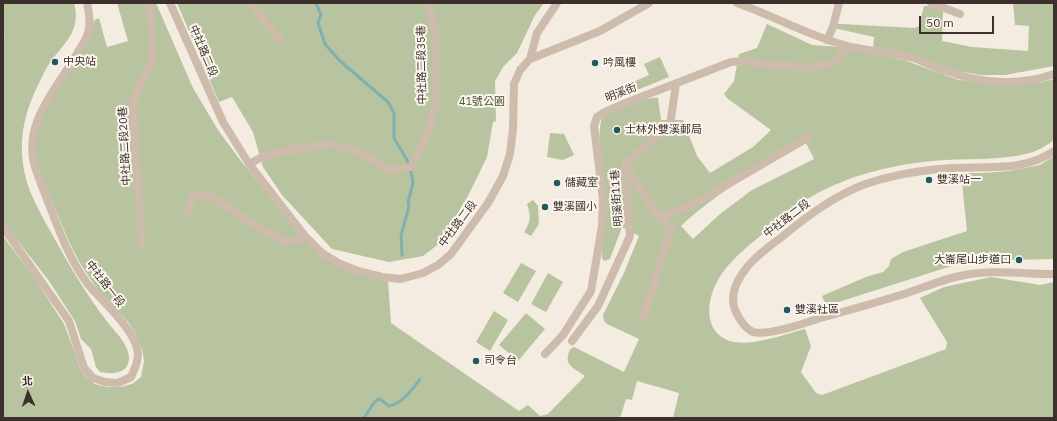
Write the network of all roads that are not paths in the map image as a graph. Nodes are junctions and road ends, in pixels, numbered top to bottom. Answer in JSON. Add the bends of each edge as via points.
{"nodes":[{"id":1,"x":87,"y":3,"type":"edge"},
{"id":2,"x":150,"y":3,"type":"edge"},
{"id":3,"x":170,"y":3,"type":"edge"},
{"id":4,"x":251,"y":3,"type":"edge"},
{"id":5,"x":428,"y":3,"type":"edge"},
{"id":6,"x":557,"y":3,"type":"edge"},
{"id":7,"x":649,"y":3,"type":"edge"},
{"id":8,"x":737,"y":3,"type":"edge"},
{"id":9,"x":839,"y":3,"type":"edge"},
{"id":10,"x":931,"y":3,"type":"edge"},
{"id":11,"x":746,"y":4,"type":"edge"},
{"id":12,"x":960,"y":14,"type":"dead end"},
{"id":13,"x":280,"y":40,"type":"dead end"},
{"id":14,"x":827,"y":40,"type":"junction"},
{"id":15,"x":846,"y":46,"type":"junction"},
{"id":16,"x":530,"y":59,"type":"junction"},
{"id":17,"x":1054,"y":74,"type":"edge"},
{"id":18,"x":676,"y":84,"type":"junction"},
{"id":19,"x":809,"y":136,"type":"dead end"},
{"id":20,"x":1054,"y":151,"type":"edge"},
{"id":21,"x":249,"y":164,"type":"junction"},
{"id":22,"x":625,"y":164,"type":"junction"},
{"id":23,"x":189,"y":211,"type":"dead end"},
{"id":24,"x":659,"y":218,"type":"junction"},
{"id":25,"x":3,"y":227,"type":"edge"},
{"id":26,"x":304,"y":235,"type":"junction"},
{"id":27,"x":142,"y":244,"type":"dead end"},
{"id":28,"x":1054,"y":274,"type":"edge"},
{"id":29,"x":643,"y":318,"type":"dead end"},
{"id":30,"x":572,"y":341,"type":"dead end"},
{"id":31,"x":546,"y":354,"type":"dead end"}],
"edges":[{"from":1,"to":25,"type":"street","name":"中社路一段","via":[[90,16],[88,34],[49,96],[35,124],[32,150],[35,168],[73,261],[130,333],[137,348],[137,363],[131,377],[118,383],[105,382],[93,378],[84,368],[69,321]]},
{"from":2,"to":27,"type":"street","name":"中社路二段20巷","via":[[153,58],[133,102]]},
{"from":3,"to":21,"type":"street","name":"中社路二段","via":[[223,122]]},
{"from":4,"to":13,"type":"street"},
{"from":5,"to":21,"type":"street","name":"中社路二段35巷","via":[[435,28],[436,103],[425,140],[411,167],[389,170],[357,150],[331,144],[264,156]]},
{"from":6,"to":16,"type":"street","via":[[537,33]]},
{"from":7,"to":16,"type":"street","via":[[600,31]]},
{"from":8,"to":11,"type":"street"},
{"from":9,"to":14,"type":"street"},
{"from":10,"to":12,"type":"street"},
{"from":11,"to":14,"type":"street"},
{"from":14,"to":15,"type":"street"},
{"from":15,"to":17,"type":"street","via":[[910,58],[975,79],[1020,82]]},
{"from":15,"to":18,"type":"street","name":"明溪街","via":[[837,59],[828,65],[767,65],[746,60],[731,62]]},
{"from":16,"to":26,"type":"street","name":"中社路二段","via":[[520,70],[514,84],[513,129],[510,154],[503,176],[488,203],[451,254],[438,265],[424,273],[401,279],[382,277],[338,263],[322,253]]},
{"from":18,"to":22,"type":"street","name":"明溪街11巷","via":[[670,125]]},
{"from":18,"to":31,"type":"street","name":"明溪街","via":[[597,117],[594,126],[603,200],[602,226],[590,291],[563,335]]},
{"from":19,"to":24,"type":"street","via":[[692,205]]},
{"from":20,"to":28,"type":"street","name":"中社路二段","via":[[1031,163],[1012,167],[934,170],[890,177],[862,185],[801,221],[754,259],[735,286],[734,308],[748,329],[766,332],[806,323],[960,276],[988,272]]},
{"from":21,"to":26,"type":"street","name":"中社路二段"},
{"from":22,"to":24,"type":"street"},
{"from":22,"to":30,"type":"street","name":"明溪街11巷","via":[[630,236],[598,306]]},
{"from":23,"to":26,"type":"street","via":[[191,198],[202,195],[214,198],[283,241],[298,240]]},
{"from":24,"to":29,"type":"street","via":[[671,229]]}]}
